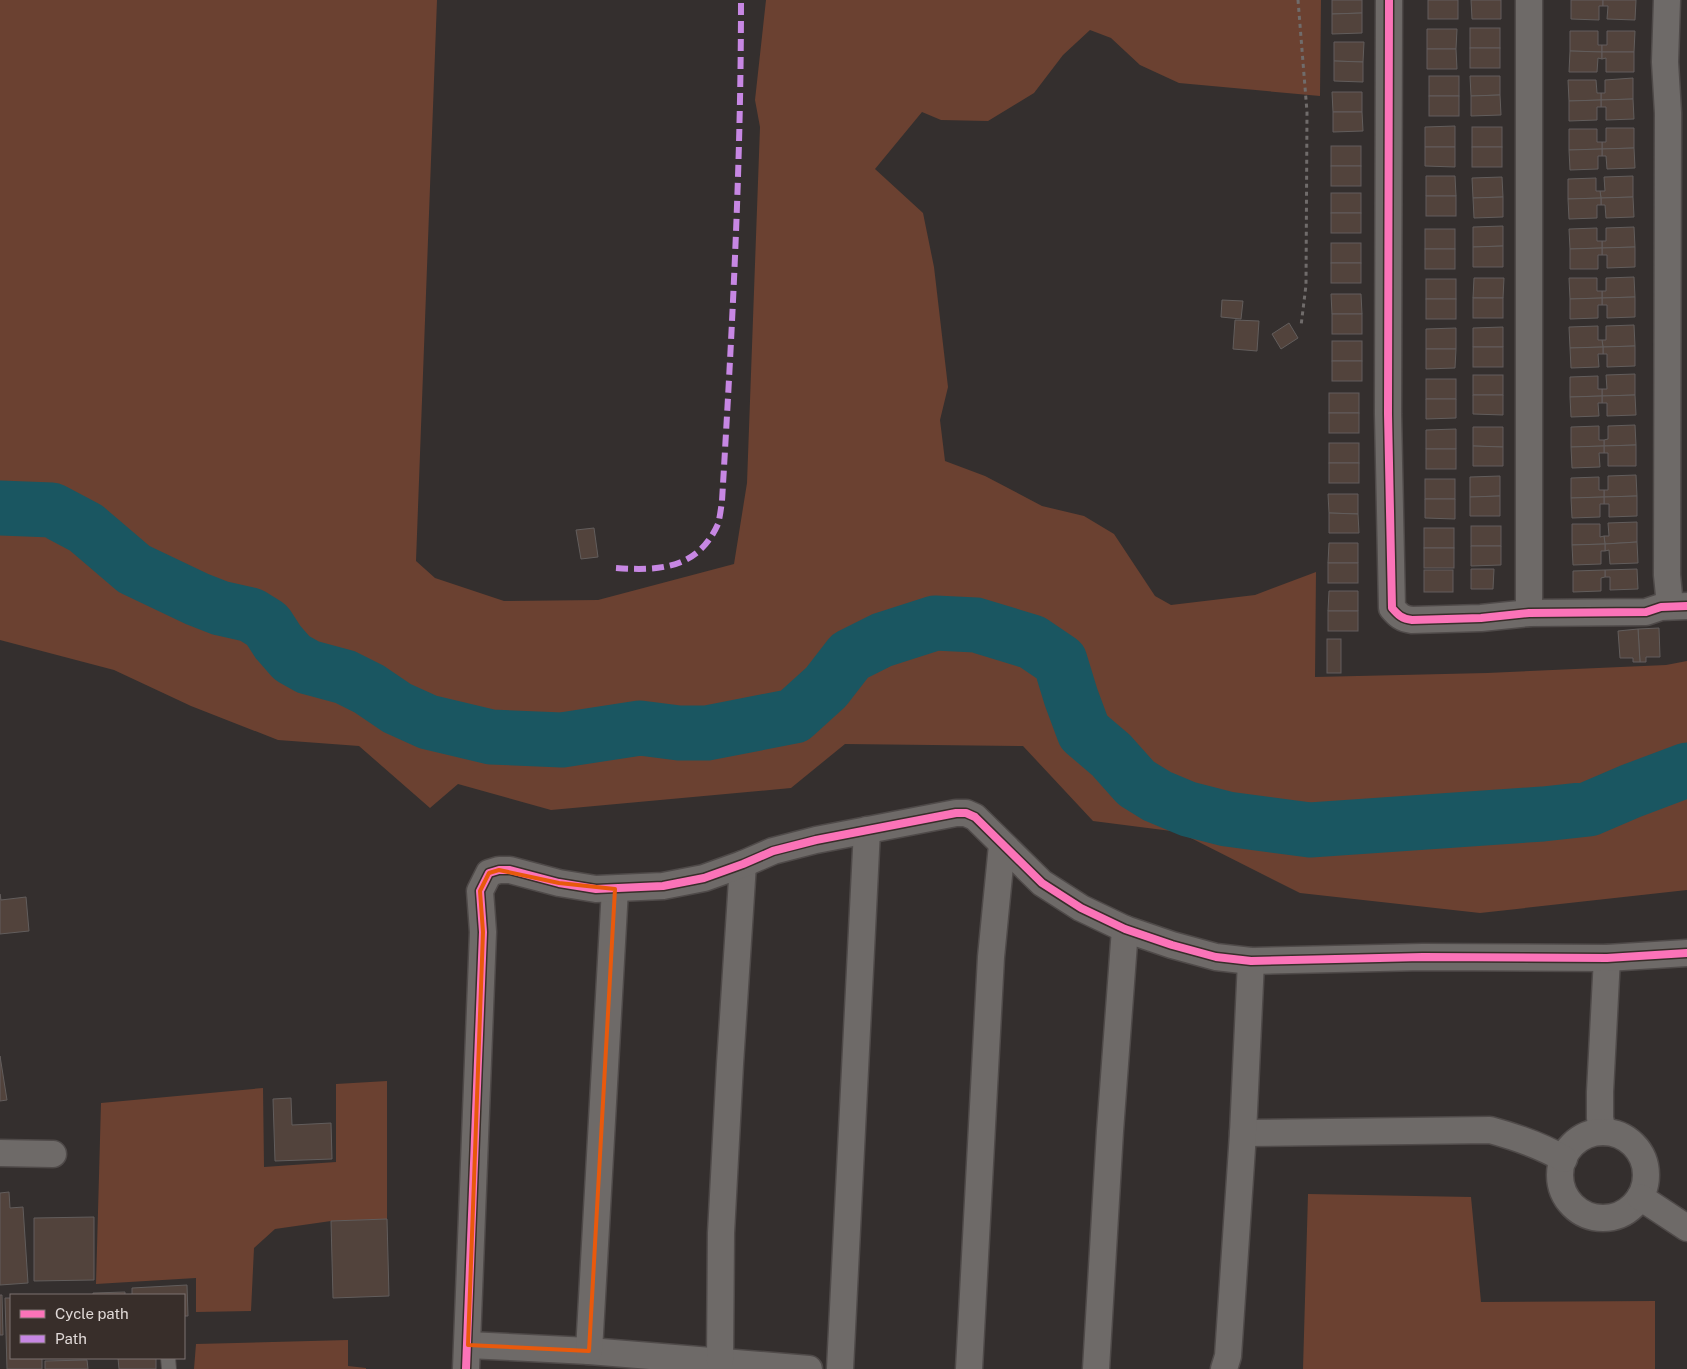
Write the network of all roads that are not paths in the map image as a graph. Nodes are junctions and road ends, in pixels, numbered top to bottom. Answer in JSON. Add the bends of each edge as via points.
{"nodes":[{"id":1,"x":1389,"y":0,"type":"edge"},
{"id":2,"x":1529,"y":0,"type":"edge"},
{"id":3,"x":1667,"y":0,"type":"edge"},
{"id":4,"x":1678,"y":606,"type":"edge"},
{"id":5,"x":1529,"y":613,"type":"junction"},
{"id":6,"x":867,"y":830,"type":"junction"},
{"id":7,"x":1002,"y":845,"type":"junction"},
{"id":8,"x":744,"y":864,"type":"junction"},
{"id":9,"x":615,"y":889,"type":"junction"},
{"id":10,"x":1125,"y":929,"type":"junction"},
{"id":11,"x":1687,"y":953,"type":"edge"},
{"id":12,"x":1607,"y":958,"type":"junction"},
{"id":13,"x":1251,"y":961,"type":"junction"},
{"id":14,"x":1603,"y":1132,"type":"junction"},
{"id":15,"x":1243,"y":1133,"type":"junction"},
{"id":16,"x":0,"y":1153,"type":"edge"},
{"id":17,"x":53,"y":1154,"type":"dead end"},
{"id":18,"x":1564,"y":1159,"type":"junction"},
{"id":19,"x":1640,"y":1197,"type":"junction"},
{"id":20,"x":1687,"y":1228,"type":"edge"},
{"id":21,"x":589,"y":1351,"type":"junction"},
{"id":22,"x":467,"y":1357,"type":"edge"},
{"id":23,"x":720,"y":1361,"type":"junction"},
{"id":24,"x":809,"y":1369,"type":"edge"},
{"id":25,"x":840,"y":1369,"type":"edge"},
{"id":26,"x":969,"y":1369,"type":"edge"},
{"id":27,"x":1096,"y":1369,"type":"edge"},
{"id":28,"x":1224,"y":1369,"type":"edge"}],
"edges":[{"from":1,"to":5,"type":"street","via":[[1388,395],[1392,608],[1405,620]]},
{"from":2,"to":5,"type":"street"},
{"from":3,"to":4,"type":"street","via":[[1668,575]]},
{"from":4,"to":5,"type":"street","via":[[1646,612]]},
{"from":6,"to":7,"type":"street","via":[[956,812],[966,813],[981,822]]},
{"from":6,"to":8,"type":"street","via":[[773,851]]},
{"from":6,"to":25,"type":"street"},
{"from":7,"to":10,"type":"street","via":[[1042,883],[1081,908]]},
{"from":7,"to":26,"type":"street","via":[[991,957]]},
{"from":8,"to":9,"type":"street","via":[[671,885]]},
{"from":8,"to":23,"type":"street","via":[[721,1232]]},
{"from":9,"to":21,"type":"street"},
{"from":9,"to":22,"type":"street","via":[[596,889],[499,870],[489,872],[480,891],[483,932]]},
{"from":10,"to":13,"type":"street","via":[[1216,957]]},
{"from":10,"to":27,"type":"street"},
{"from":11,"to":12,"type":"street"},
{"from":12,"to":13,"type":"street","via":[[1423,957]]},
{"from":12,"to":14,"type":"street","via":[[1600,1092]]},
{"from":13,"to":15,"type":"street"},
{"from":14,"to":18,"type":"street","via":[[1579,1140]]},
{"from":14,"to":19,"type":"street","via":[[1627,1140],[1643,1160],[1645,1185]]},
{"from":15,"to":18,"type":"street","via":[[1490,1130],[1545,1147]]},
{"from":15,"to":28,"type":"street","via":[[1228,1356]]},
{"from":16,"to":17,"type":"street"},
{"from":18,"to":19,"type":"street","via":[[1562,1187],[1568,1200],[1591,1217],[1605,1219],[1619,1215]]},
{"from":19,"to":20,"type":"street"},
{"from":21,"to":22,"type":"street"},
{"from":21,"to":23,"type":"street"},
{"from":23,"to":24,"type":"street"}]}
